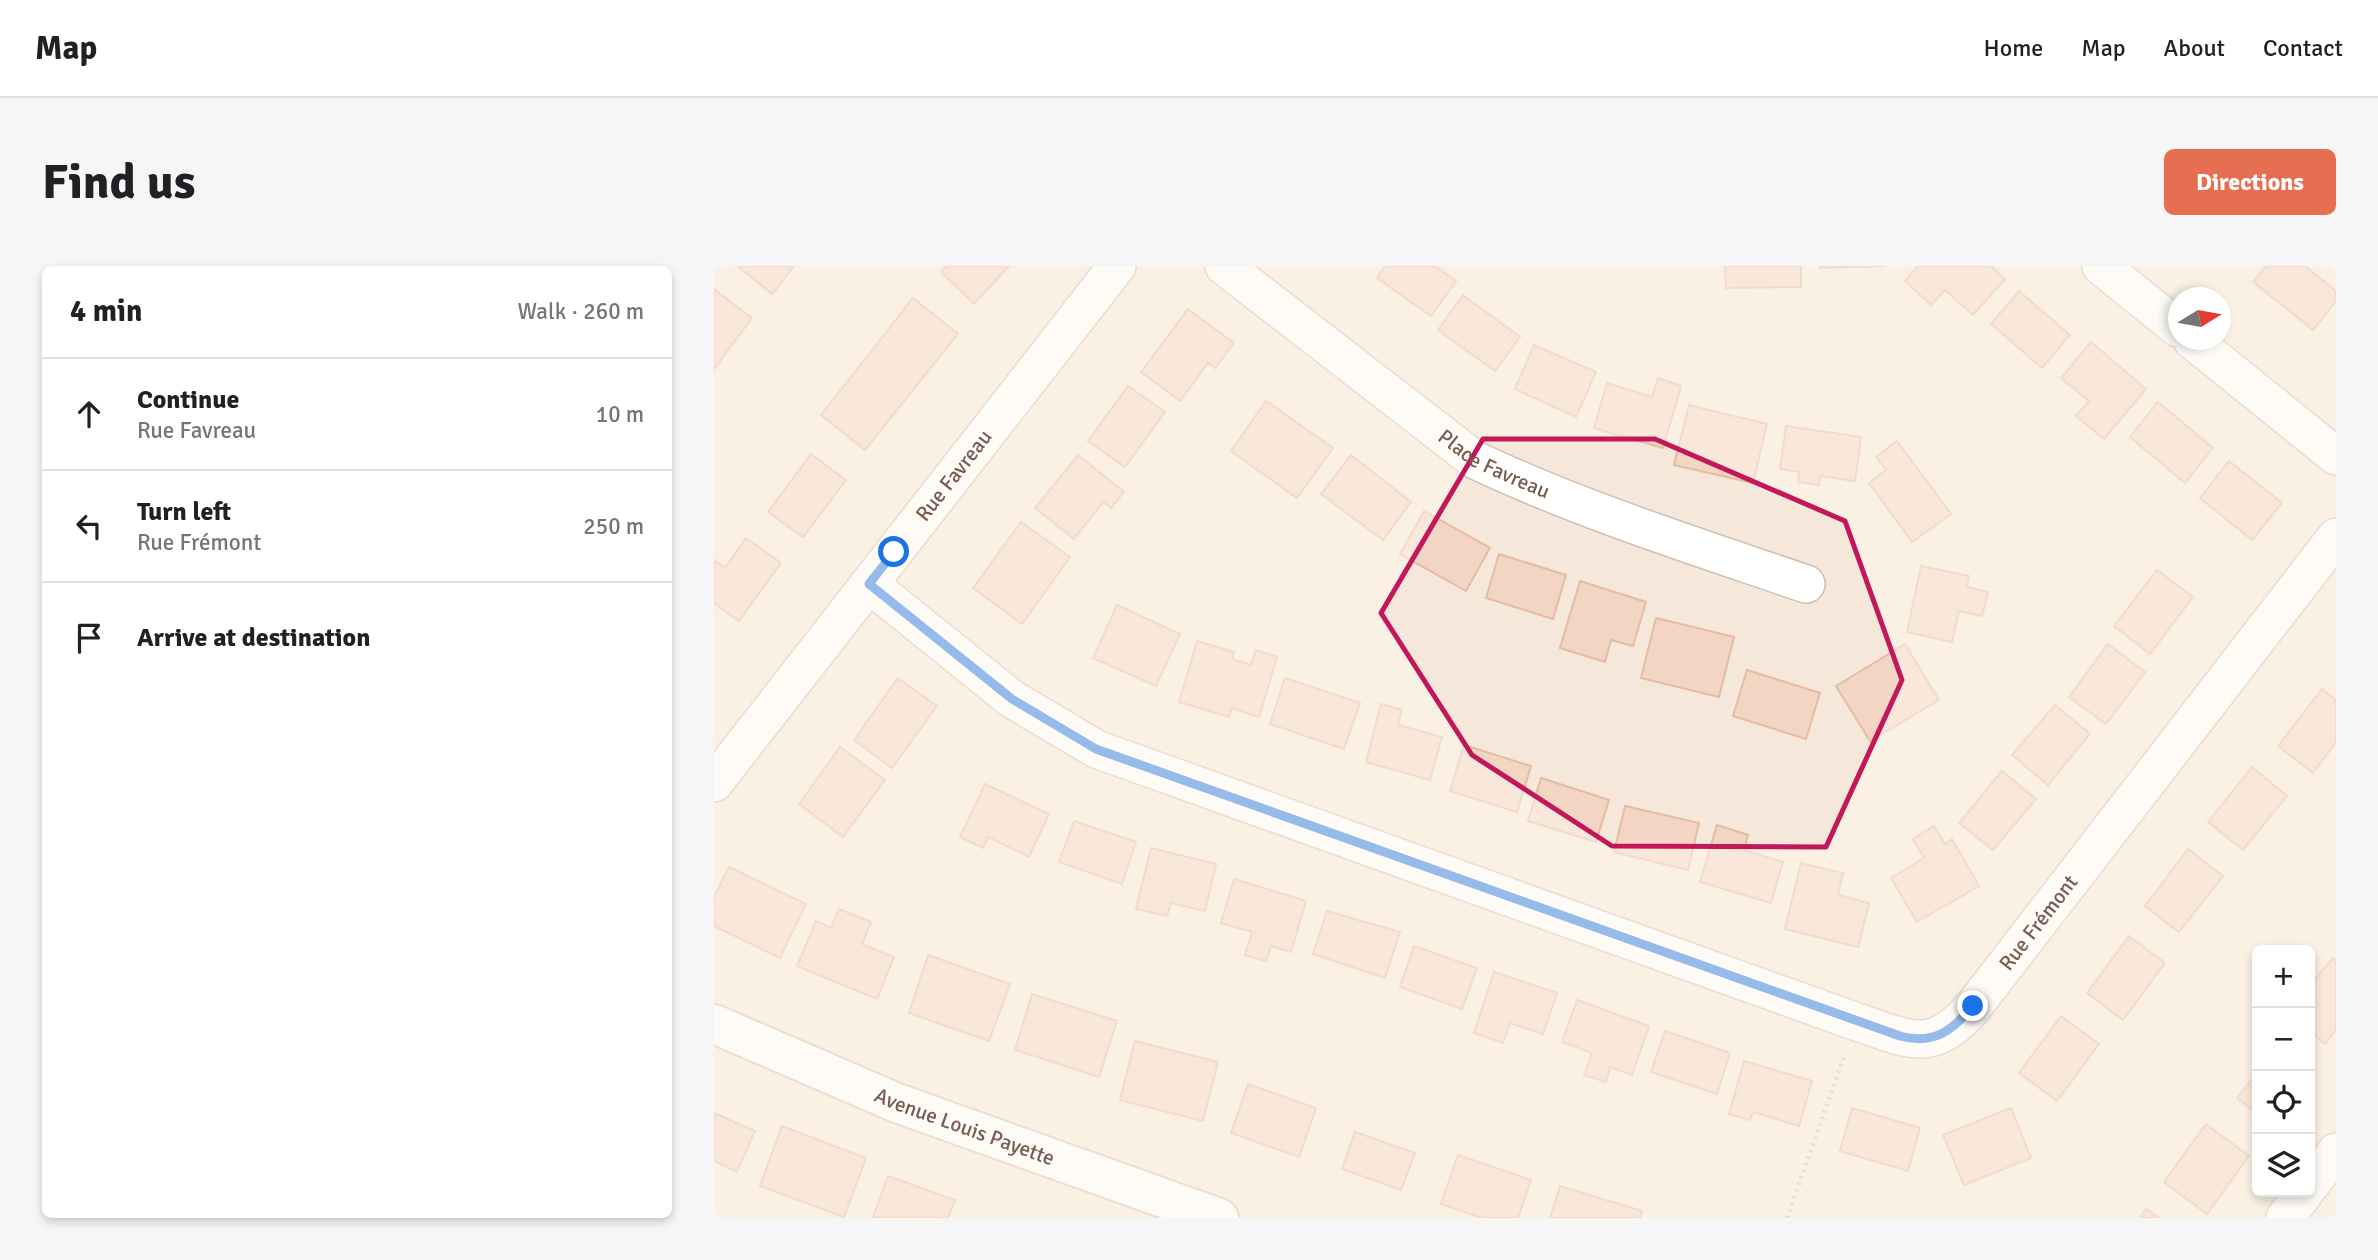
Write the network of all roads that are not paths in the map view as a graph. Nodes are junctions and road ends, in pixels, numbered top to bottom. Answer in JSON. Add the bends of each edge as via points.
{"nodes":[{"id":1,"x":1117,"y":266,"type":"edge"},
{"id":2,"x":1224,"y":266,"type":"edge"},
{"id":3,"x":2101,"y":266,"type":"edge"},
{"id":4,"x":2168,"y":319,"type":"edge"},
{"id":5,"x":2204,"y":350,"type":"edge"},
{"id":6,"x":2336,"y":456,"type":"edge"},
{"id":7,"x":2336,"y":537,"type":"edge"},
{"id":8,"x":869,"y":584,"type":"junction"},
{"id":9,"x":1806,"y":584,"type":"dead end"},
{"id":10,"x":714,"y":783,"type":"edge"},
{"id":11,"x":714,"y":1024,"type":"edge"},
{"id":12,"x":2336,"y":1152,"type":"edge"},
{"id":13,"x":2315,"y":1179,"type":"edge"},
{"id":14,"x":2301,"y":1197,"type":"edge"},
{"id":15,"x":1219,"y":1218,"type":"edge"},
{"id":16,"x":2284,"y":1218,"type":"edge"}],
"edges":[{"from":1,"to":8,"type":"street","name":"Rue Favreau"},
{"from":2,"to":9,"type":"street","name":"Place Favreau","via":[[1475,460],[1517,480]]},
{"from":3,"to":4,"type":"street"},
{"from":5,"to":6,"type":"street"},
{"from":7,"to":8,"type":"street","name":"Rue Frémont","via":[[1973,1006],[1951,1031],[1922,1040],[1844,1018],[1096,749],[1012,699]]},
{"from":8,"to":10,"type":"street","name":"Rue Favreau"},
{"from":11,"to":15,"type":"street","name":"Avenue Louis Payette","via":[[880,1097]]},
{"from":12,"to":13,"type":"street"},
{"from":14,"to":16,"type":"street"}]}
